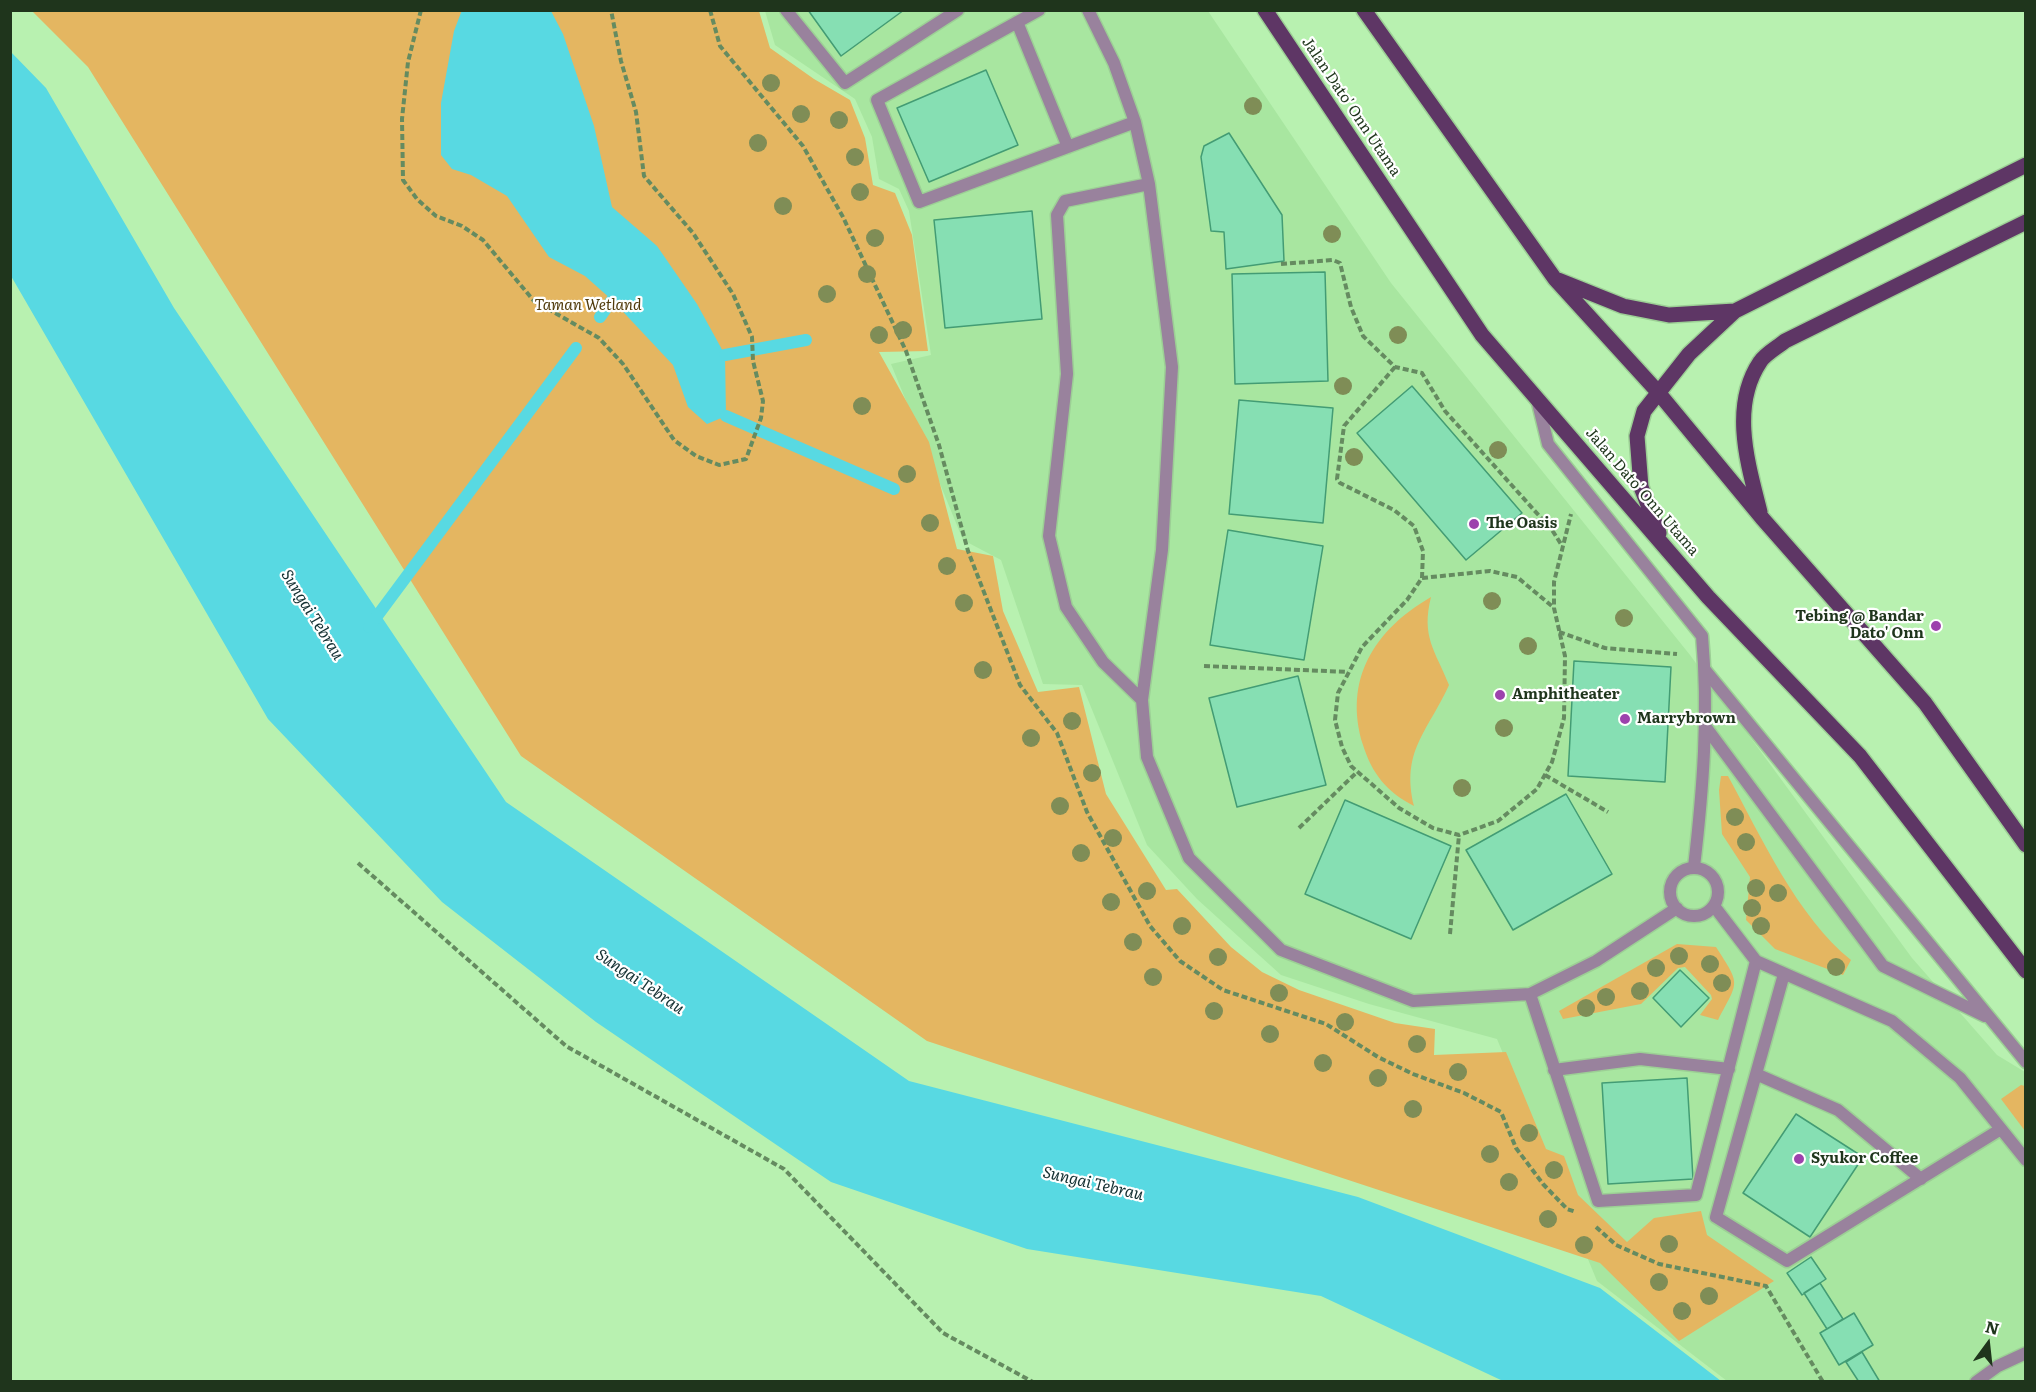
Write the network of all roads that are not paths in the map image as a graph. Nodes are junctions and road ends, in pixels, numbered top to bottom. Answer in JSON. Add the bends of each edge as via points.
{"nodes":[{"id":1,"x":786,"y":10,"type":"edge"},
{"id":2,"x":1039,"y":10,"type":"edge"},
{"id":3,"x":1088,"y":10,"type":"edge"},
{"id":4,"x":1265,"y":10,"type":"edge"},
{"id":5,"x":1364,"y":10,"type":"edge"},
{"id":6,"x":954,"y":12,"type":"edge"},
{"id":7,"x":1017,"y":22,"type":"junction"},
{"id":8,"x":1136,"y":122,"type":"junction"},
{"id":9,"x":1068,"y":147,"type":"junction"},
{"id":10,"x":2025,"y":165,"type":"edge"},
{"id":11,"x":1149,"y":184,"type":"junction"},
{"id":12,"x":2025,"y":222,"type":"edge"},
{"id":13,"x":1555,"y":279,"type":"junction"},
{"id":14,"x":1735,"y":311,"type":"junction"},
{"id":15,"x":1657,"y":391,"type":"junction"},
{"id":16,"x":1537,"y":397,"type":"junction"},
{"id":17,"x":1761,"y":518,"type":"junction"},
{"id":18,"x":1665,"y":546,"type":"junction"},
{"id":19,"x":1705,"y":670,"type":"junction"},
{"id":20,"x":1142,"y":700,"type":"junction"},
{"id":21,"x":1705,"y":726,"type":"junction"},
{"id":22,"x":2025,"y":845,"type":"edge"},
{"id":23,"x":1694,"y":867,"type":"junction"},
{"id":24,"x":1714,"y":906,"type":"junction"},
{"id":25,"x":1677,"y":909,"type":"junction"},
{"id":26,"x":1756,"y":961,"type":"junction"},
{"id":27,"x":2025,"y":971,"type":"edge"},
{"id":28,"x":1784,"y":974,"type":"junction"},
{"id":29,"x":1530,"y":994,"type":"junction"},
{"id":30,"x":1989,"y":1018,"type":"junction"},
{"id":31,"x":2025,"y":1062,"type":"edge"},
{"id":32,"x":1729,"y":1069,"type":"junction"},
{"id":33,"x":1554,"y":1070,"type":"junction"},
{"id":34,"x":1756,"y":1074,"type":"junction"},
{"id":35,"x":2001,"y":1129,"type":"junction"},
{"id":36,"x":2025,"y":1160,"type":"edge"},
{"id":37,"x":1921,"y":1179,"type":"junction"},
{"id":38,"x":2025,"y":1353,"type":"edge"},
{"id":39,"x":1976,"y":1382,"type":"edge"}],
"edges":[{"from":1,"to":6,"type":"street","via":[[845,82]]},
{"from":2,"to":7,"type":"street"},
{"from":3,"to":8,"type":"street","via":[[1114,63]]},
{"from":4,"to":16,"type":"main road","name":"Jalan Dato' Onn Utama","via":[[1482,334]]},
{"from":5,"to":13,"type":"main road"},
{"from":7,"to":9,"type":"street"},
{"from":7,"to":9,"type":"street","via":[[877,100],[919,202]]},
{"from":8,"to":9,"type":"street"},
{"from":8,"to":11,"type":"street"},
{"from":10,"to":14,"type":"main road"},
{"from":11,"to":20,"type":"street","via":[[1172,367],[1162,550]]},
{"from":11,"to":20,"type":"street","via":[[1065,201],[1057,215],[1067,374],[1049,536],[1066,607],[1103,662]]},
{"from":12,"to":17,"type":"main road","via":[[1785,341],[1761,360],[1747,390],[1743,425]]},
{"from":13,"to":14,"type":"main road","via":[[1623,306],[1669,315]]},
{"from":13,"to":15,"type":"main road"},
{"from":14,"to":15,"type":"main road"},
{"from":15,"to":17,"type":"main road"},
{"from":15,"to":18,"type":"main road","via":[[1644,411],[1637,436],[1637,456],[1641,487]]},
{"from":16,"to":18,"type":"main road","name":"Jalan Dato' Onn Utama"},
{"from":16,"to":19,"type":"street","via":[[1548,444],[1702,636]]},
{"from":17,"to":22,"type":"main road","via":[[1925,703]]},
{"from":18,"to":27,"type":"main road","name":"Jalan Dato' Onn Utama","via":[[1708,597],[1860,756]]},
{"from":19,"to":21,"type":"street"},
{"from":19,"to":30,"type":"street"},
{"from":20,"to":29,"type":"street","via":[[1147,757],[1190,858],[1281,950],[1413,1001]]},
{"from":21,"to":23,"type":"street","via":[[1704,788]]},
{"from":21,"to":30,"type":"street","via":[[1883,966]]},
{"from":23,"to":24,"type":"street","via":[[1708,872],[1718,884]]},
{"from":23,"to":25,"type":"street","via":[[1679,873],[1670,886]]},
{"from":24,"to":25,"type":"street","via":[[1708,912],[1691,916]]},
{"from":24,"to":26,"type":"street"},
{"from":25,"to":29,"type":"street","via":[[1596,961]]},
{"from":26,"to":28,"type":"street"},
{"from":26,"to":32,"type":"street"},
{"from":28,"to":34,"type":"street"},
{"from":28,"to":35,"type":"street","via":[[1892,1021],[1960,1078]]},
{"from":29,"to":33,"type":"street"},
{"from":30,"to":31,"type":"street"},
{"from":32,"to":33,"type":"street","via":[[1640,1059]]},
{"from":32,"to":33,"type":"street","via":[[1696,1195],[1598,1201]]},
{"from":34,"to":37,"type":"street","via":[[1838,1110]]},
{"from":34,"to":37,"type":"street","via":[[1716,1217],[1787,1261]]},
{"from":35,"to":36,"type":"street"},
{"from":35,"to":37,"type":"street"},
{"from":38,"to":39,"type":"street"}]}
